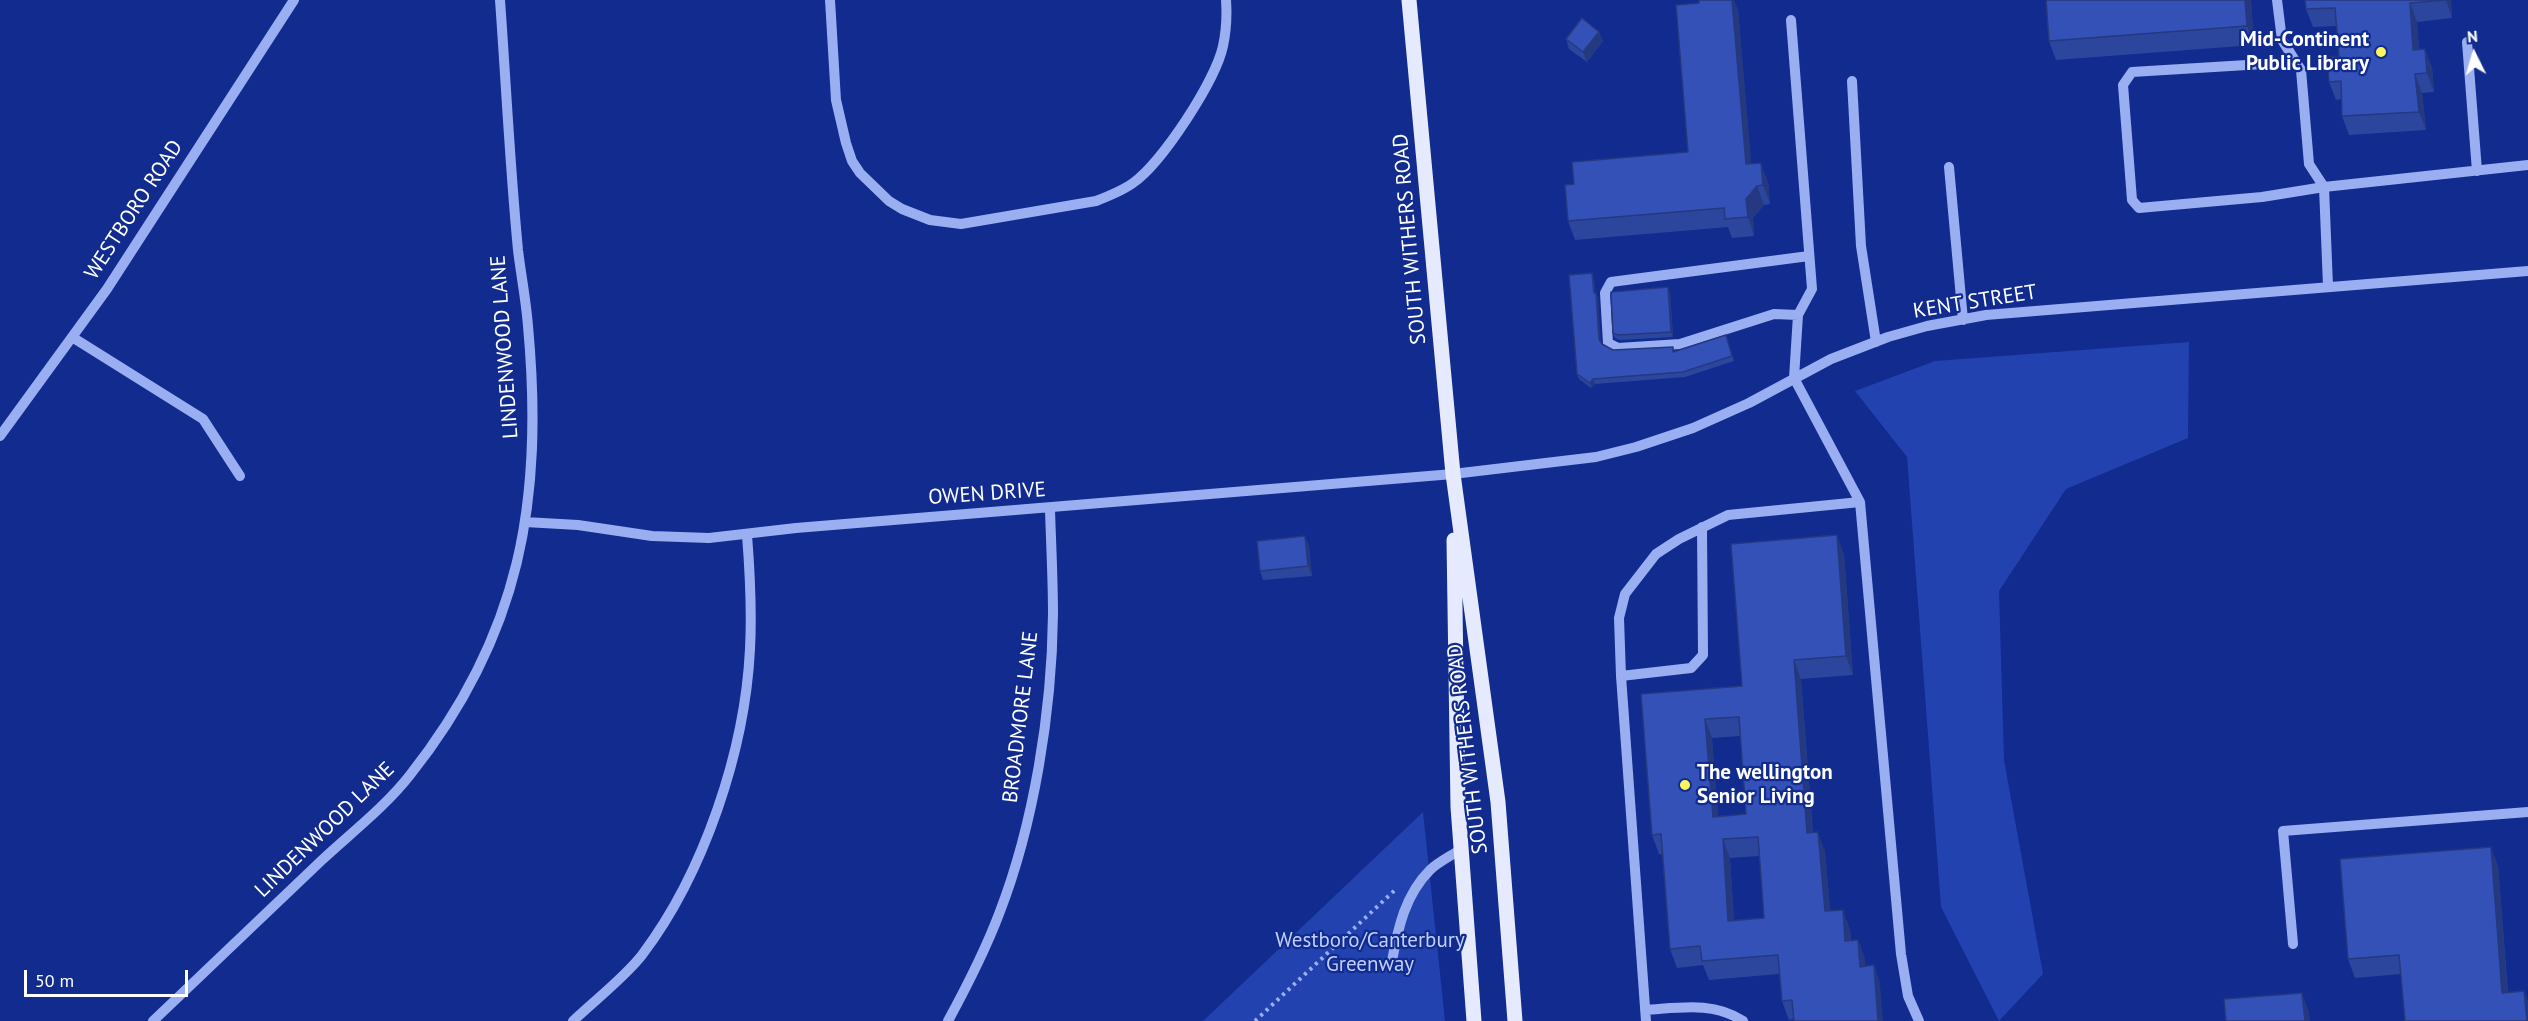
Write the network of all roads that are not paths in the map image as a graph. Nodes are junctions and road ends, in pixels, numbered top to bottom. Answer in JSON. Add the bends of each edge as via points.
{"nodes":[{"id":1,"x":294,"y":0,"type":"edge"},
{"id":2,"x":501,"y":0,"type":"edge"},
{"id":3,"x":830,"y":0,"type":"edge"},
{"id":4,"x":1226,"y":0,"type":"edge"},
{"id":5,"x":1409,"y":0,"type":"edge"},
{"id":6,"x":2277,"y":0,"type":"edge"},
{"id":7,"x":1791,"y":20,"type":"dead end"},
{"id":8,"x":2467,"y":42,"type":"dead end"},
{"id":9,"x":2296,"y":62,"type":"junction"},
{"id":10,"x":1852,"y":81,"type":"dead end"},
{"id":11,"x":2528,"y":165,"type":"edge"},
{"id":12,"x":1949,"y":167,"type":"dead end"},
{"id":13,"x":2477,"y":171,"type":"junction"},
{"id":14,"x":2324,"y":187,"type":"junction"},
{"id":15,"x":1809,"y":256,"type":"junction"},
{"id":16,"x":2528,"y":271,"type":"edge"},
{"id":17,"x":2328,"y":286,"type":"junction"},
{"id":18,"x":1798,"y":315,"type":"junction"},
{"id":19,"x":1963,"y":320,"type":"junction"},
{"id":20,"x":72,"y":337,"type":"junction"},
{"id":21,"x":1876,"y":342,"type":"junction"},
{"id":22,"x":1794,"y":378,"type":"junction"},
{"id":23,"x":0,"y":436,"type":"edge"},
{"id":24,"x":1453,"y":474,"type":"junction"},
{"id":25,"x":240,"y":476,"type":"dead end"},
{"id":26,"x":1860,"y":502,"type":"junction"},
{"id":27,"x":1050,"y":509,"type":"junction"},
{"id":28,"x":525,"y":522,"type":"junction"},
{"id":29,"x":1702,"y":527,"type":"junction"},
{"id":30,"x":747,"y":535,"type":"junction"},
{"id":31,"x":1622,"y":676,"type":"junction"},
{"id":32,"x":2528,"y":812,"type":"edge"},
{"id":33,"x":1461,"y":849,"type":"junction"},
{"id":34,"x":2293,"y":944,"type":"dead end"},
{"id":35,"x":1392,"y":961,"type":"dead end"},
{"id":36,"x":1645,"y":1015,"type":"edge"},
{"id":37,"x":153,"y":1021,"type":"edge"},
{"id":38,"x":573,"y":1021,"type":"edge"},
{"id":39,"x":948,"y":1021,"type":"edge"},
{"id":40,"x":1474,"y":1021,"type":"edge"},
{"id":41,"x":1515,"y":1021,"type":"edge"},
{"id":42,"x":1743,"y":1021,"type":"edge"},
{"id":43,"x":1919,"y":1021,"type":"edge"}],
"edges":[{"from":1,"to":20,"type":"street","name":"WESTBORO ROAD"},
{"from":2,"to":28,"type":"street","name":"LINDENWOOD LANE","via":[[531,378],[532,450]]},
{"from":3,"to":4,"type":"street","via":[[836,100],[852,161],[877,192],[902,209],[930,220],[961,224],[1096,201],[1134,183],[1186,119],[1208,80],[1223,47]]},
{"from":5,"to":24,"type":"main road","name":"SOUTH WITHERS ROAD"},
{"from":6,"to":9,"type":"street","via":[[2282,40]]},
{"from":7,"to":15,"type":"street"},
{"from":8,"to":13,"type":"street"},
{"from":9,"to":14,"type":"street","via":[[2301,70],[2309,164]]},
{"from":9,"to":14,"type":"street","via":[[2132,72],[2123,85],[2132,200],[2139,208]]},
{"from":10,"to":21,"type":"street","via":[[1861,246]]},
{"from":11,"to":13,"type":"street"},
{"from":12,"to":19,"type":"street"},
{"from":13,"to":14,"type":"street"},
{"from":14,"to":17,"type":"street"},
{"from":15,"to":18,"type":"street","via":[[1812,289]]},
{"from":15,"to":18,"type":"street","via":[[1611,282],[1605,293],[1608,343],[1618,348],[1680,344],[1774,314]]},
{"from":16,"to":17,"type":"street","name":"KENT STREET"},
{"from":17,"to":19,"type":"street","name":"KENT STREET"},
{"from":18,"to":22,"type":"street"},
{"from":19,"to":21,"type":"street","name":"KENT STREET","via":[[1927,326]]},
{"from":20,"to":23,"type":"street","name":"WESTBORO ROAD"},
{"from":20,"to":25,"type":"street","via":[[203,419]]},
{"from":21,"to":22,"type":"street","name":"KENT STREET"},
{"from":22,"to":24,"type":"street","name":"KENT STREET","via":[[1693,428],[1636,447],[1576,460]]},
{"from":22,"to":26,"type":"street"},
{"from":24,"to":27,"type":"street","name":"OWEN DRIVE"},
{"from":24,"to":33,"type":"main road","name":"SOUTH WITHERS ROAD"},
{"from":24,"to":41,"type":"main road","name":"SOUTH WITHERS ROAD","via":[[1498,802]]},
{"from":26,"to":29,"type":"street","via":[[1728,514]]},
{"from":26,"to":43,"type":"street","via":[[1901,954],[1908,996]]},
{"from":27,"to":30,"type":"street","name":"OWEN DRIVE"},
{"from":27,"to":39,"type":"street","name":"BROADMORE LANE","via":[[1053,615],[1046,706],[1029,819],[999,915]]},
{"from":28,"to":30,"type":"street","name":"OWEN DRIVE","via":[[652,536]]},
{"from":28,"to":37,"type":"street","name":"LINDENWOOD LANE","via":[[514,580],[495,633],[442,733],[408,778],[369,819]]},
{"from":29,"to":31,"type":"street","via":[[1656,554],[1625,594],[1619,618]]},
{"from":29,"to":31,"type":"street","via":[[1703,655],[1692,668]]},
{"from":30,"to":38,"type":"street","via":[[751,598],[746,690],[735,751],[717,810],[693,868],[641,957]]},
{"from":31,"to":36,"type":"street"},
{"from":32,"to":34,"type":"street","via":[[2283,831]]},
{"from":33,"to":35,"type":"street","via":[[1430,870],[1414,891],[1399,924]]},
{"from":33,"to":40,"type":"main road","name":"SOUTH WITHERS ROAD"},
{"from":36,"to":42,"type":"street","via":[[1706,1007],[1724,1010]]}]}
